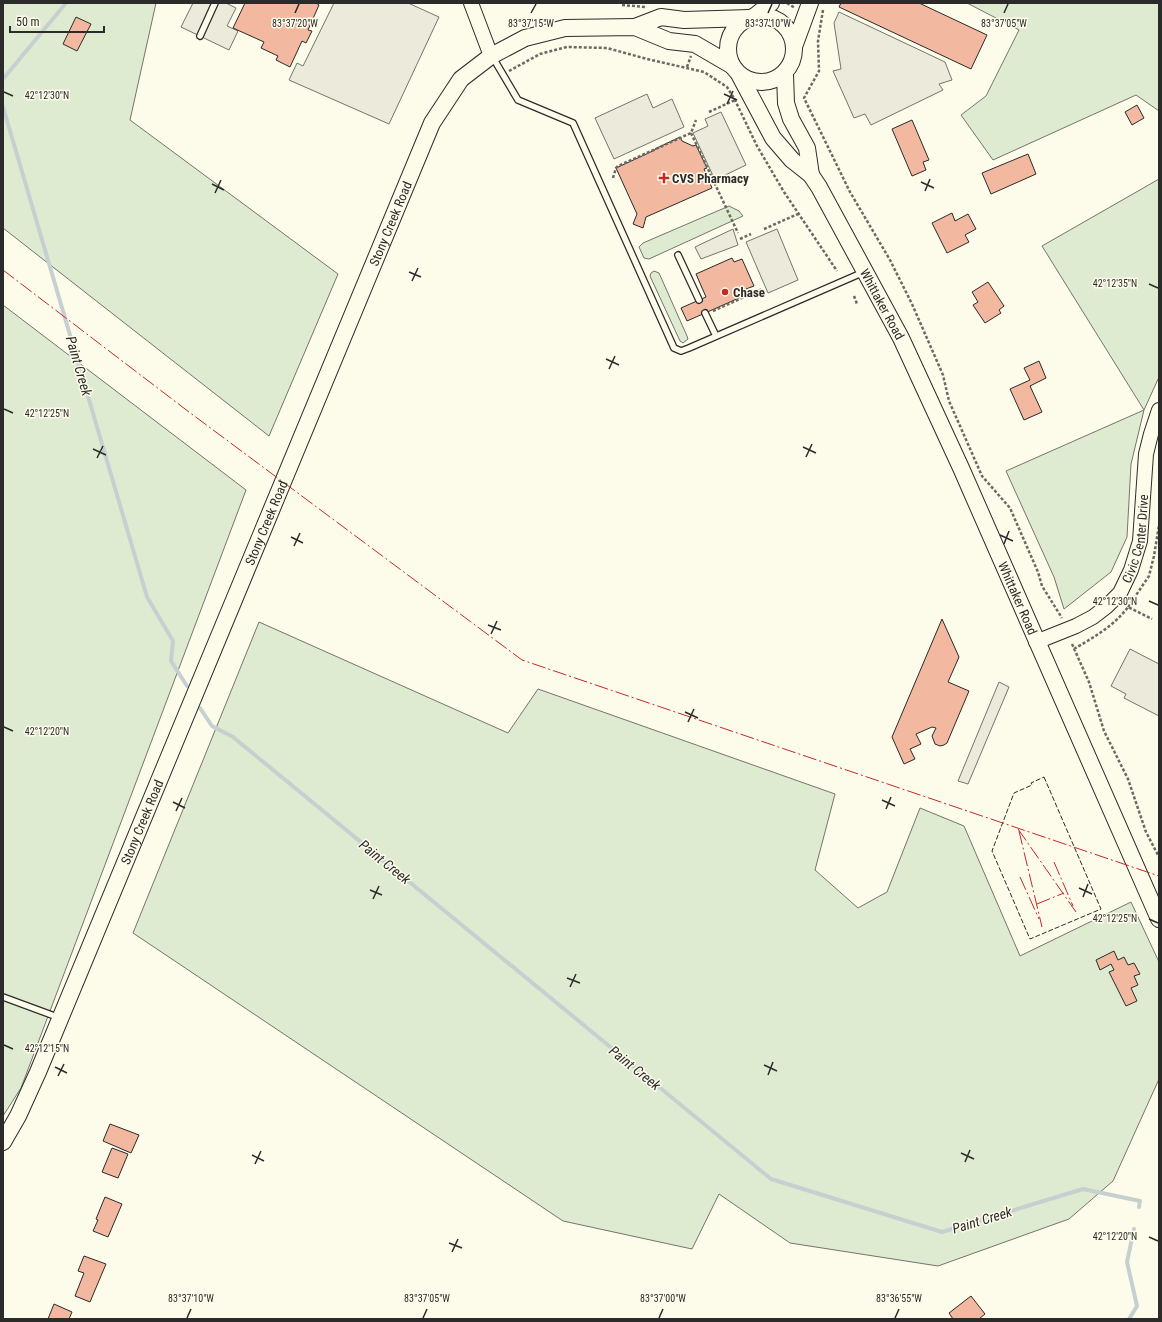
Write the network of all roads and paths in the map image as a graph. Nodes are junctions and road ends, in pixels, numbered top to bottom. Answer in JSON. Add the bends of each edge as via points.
{"nodes":[{"id":1,"x":215,"y":3,"type":"edge"},
{"id":2,"x":471,"y":3,"type":"edge"},
{"id":3,"x":772,"y":3,"type":"edge"},
{"id":4,"x":817,"y":6,"type":"edge"},
{"id":5,"x":752,"y":17,"type":"junction"},
{"id":6,"x":635,"y":27,"type":"junction"},
{"id":7,"x":200,"y":36,"type":"dead end"},
{"id":8,"x":795,"y":44,"type":"junction"},
{"id":9,"x":491,"y":56,"type":"junction"},
{"id":10,"x":513,"y":69,"type":"dead end"},
{"id":11,"x":736,"y":70,"type":"junction"},
{"id":12,"x":785,"y":74,"type":"junction"},
{"id":13,"x":735,"y":100,"type":"junction"},
{"id":14,"x":709,"y":112,"type":"dead end"},
{"id":15,"x":696,"y":120,"type":"dead end"},
{"id":16,"x":691,"y":133,"type":"junction"},
{"id":17,"x":811,"y":175,"type":"junction"},
{"id":18,"x":613,"y":178,"type":"dead end"},
{"id":19,"x":798,"y":214,"type":"junction"},
{"id":20,"x":764,"y":229,"type":"dead end"},
{"id":21,"x":738,"y":233,"type":"dead end"},
{"id":22,"x":750,"y":234,"type":"dead end"},
{"id":23,"x":740,"y":239,"type":"dead end"},
{"id":24,"x":678,"y":255,"type":"dead end"},
{"id":25,"x":836,"y":271,"type":"dead end"},
{"id":26,"x":865,"y":272,"type":"junction"},
{"id":27,"x":762,"y":289,"type":"dead end"},
{"id":28,"x":854,"y":296,"type":"dead end"},
{"id":29,"x":699,"y":300,"type":"dead end"},
{"id":30,"x":857,"y":304,"type":"dead end"},
{"id":31,"x":713,"y":312,"type":"dead end"},
{"id":32,"x":705,"y":313,"type":"dead end"},
{"id":33,"x":716,"y":336,"type":"junction"},
{"id":34,"x":1159,"y":410,"type":"edge"},
{"id":35,"x":1159,"y":525,"type":"edge"},
{"id":36,"x":1158,"y":536,"type":"edge"},
{"id":37,"x":1128,"y":607,"type":"junction"},
{"id":38,"x":1062,"y":618,"type":"dead end"},
{"id":39,"x":1152,"y":619,"type":"dead end"},
{"id":40,"x":1036,"y":642,"type":"junction"},
{"id":41,"x":1072,"y":644,"type":"dead end"},
{"id":42,"x":1074,"y":649,"type":"junction"},
{"id":43,"x":1159,"y":857,"type":"edge"},
{"id":44,"x":1159,"y":919,"type":"edge"},
{"id":45,"x":3,"y":998,"type":"edge"},
{"id":46,"x":60,"y":1018,"type":"junction"},
{"id":47,"x":3,"y":1142,"type":"edge"}],
"edges":[{"from":1,"to":7,"type":"lane"},
{"from":2,"to":9,"type":"street"},
{"from":3,"to":5,"type":"main road"},
{"from":4,"to":8,"type":"main road"},
{"from":4,"to":38,"type":"path","via":[[819,71],[804,98],[850,192],[890,260],[912,304],[943,375],[949,401],[982,476],[1010,508],[1042,586]]},
{"from":5,"to":6,"type":"main road","name":"Stony Creek Road","via":[[684,20],[661,17]]},
{"from":5,"to":8,"type":"main road","via":[[774,18],[788,28]]},
{"from":5,"to":11,"type":"main road","via":[[739,23],[730,36],[727,51]]},
{"from":6,"to":9,"type":"main road","name":"Stony Creek Road","via":[[565,28],[525,38]]},
{"from":6,"to":11,"type":"main road","name":"Stony Creek Road","via":[[669,41],[695,44]]},
{"from":8,"to":12,"type":"main road","via":[[794,59]]},
{"from":9,"to":33,"type":"lane","via":[[518,100],[573,123],[674,348],[681,351]]},
{"from":9,"to":46,"type":"main road","name":"Stony Creek Road","via":[[461,79],[432,123]]},
{"from":10,"to":13,"type":"path","via":[[540,54],[567,47],[607,48],[704,72],[727,87]]},
{"from":11,"to":12,"type":"main road","via":[[756,83],[768,83]]},
{"from":11,"to":17,"type":"main road","name":"Whittaker Road","via":[[773,138],[792,160]]},
{"from":12,"to":17,"type":"main road","name":"Whittaker Road","via":[[786,103],[791,119],[807,148]]},
{"from":13,"to":14,"type":"path"},
{"from":13,"to":19,"type":"path","via":[[757,146]]},
{"from":15,"to":16,"type":"path"},
{"from":16,"to":18,"type":"path","via":[[618,166]]},
{"from":16,"to":21,"type":"path"},
{"from":17,"to":26,"type":"main road","name":"Whittaker Road"},
{"from":19,"to":20,"type":"path"},
{"from":19,"to":25,"type":"path"},
{"from":22,"to":23,"type":"path"},
{"from":24,"to":29,"type":"lane"},
{"from":26,"to":33,"type":"lane"},
{"from":26,"to":40,"type":"main road","name":"Whittaker Road","via":[[901,338],[961,468]]},
{"from":27,"to":31,"type":"path"},
{"from":28,"to":30,"type":"path"},
{"from":32,"to":33,"type":"lane"},
{"from":34,"to":40,"type":"street","name":"Civic Center Drive","via":[[1146,454],[1140,542],[1120,593],[1093,617]]},
{"from":35,"to":36,"type":"path"},
{"from":36,"to":37,"type":"path","via":[[1149,576]]},
{"from":37,"to":39,"type":"path"},
{"from":37,"to":42,"type":"path","via":[[1111,626]]},
{"from":40,"to":44,"type":"main road","name":"Whittaker Road"},
{"from":41,"to":42,"type":"path"},
{"from":42,"to":43,"type":"path","via":[[1089,682],[1104,731],[1128,779],[1146,832]]},
{"from":45,"to":46,"type":"lane"},
{"from":46,"to":47,"type":"main road","name":"Stony Creek Road","via":[[21,1110]]}]}
